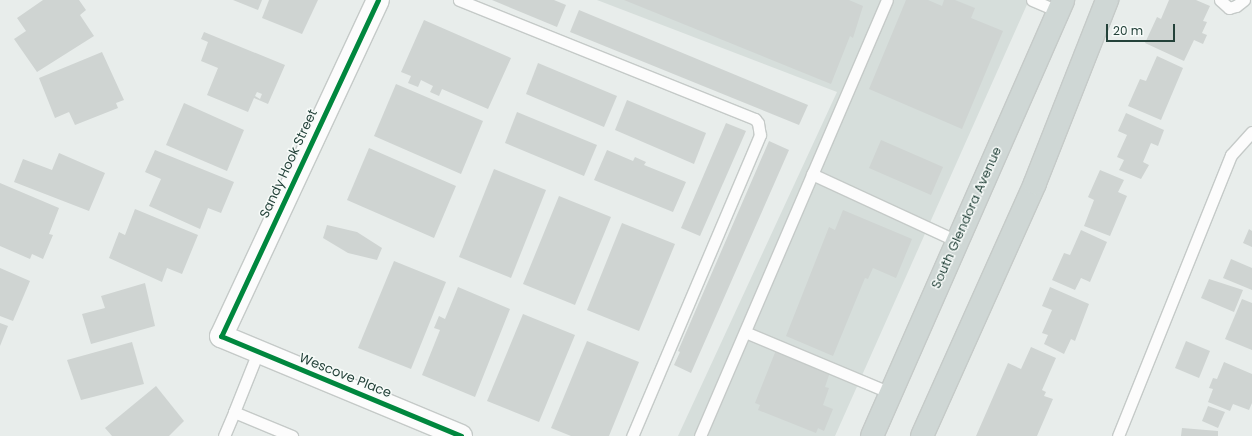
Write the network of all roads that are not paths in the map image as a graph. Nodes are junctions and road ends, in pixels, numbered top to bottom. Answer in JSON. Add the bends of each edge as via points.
{"nodes":[{"id":1,"x":378,"y":0,"type":"edge"},
{"id":2,"x":460,"y":0,"type":"edge"},
{"id":3,"x":887,"y":0,"type":"edge"},
{"id":4,"x":1032,"y":0,"type":"edge"},
{"id":5,"x":1107,"y":0,"type":"edge"},
{"id":6,"x":1220,"y":0,"type":"edge"},
{"id":7,"x":1244,"y":0,"type":"edge"},
{"id":8,"x":1061,"y":6,"type":"edge"},
{"id":9,"x":1252,"y":132,"type":"edge"},
{"id":10,"x":812,"y":174,"type":"junction"},
{"id":11,"x":957,"y":241,"type":"junction"},
{"id":12,"x":745,"y":332,"type":"junction"},
{"id":13,"x":221,"y":336,"type":"joint"},
{"id":14,"x":258,"y":352,"type":"junction"},
{"id":15,"x":891,"y":393,"type":"junction"},
{"id":16,"x":234,"y":412,"type":"junction"},
{"id":17,"x":224,"y":436,"type":"edge"},
{"id":18,"x":292,"y":436,"type":"edge"},
{"id":19,"x":461,"y":436,"type":"edge"},
{"id":20,"x":632,"y":436,"type":"edge"},
{"id":21,"x":700,"y":436,"type":"edge"},
{"id":22,"x":872,"y":436,"type":"edge"},
{"id":23,"x":922,"y":436,"type":"edge"},
{"id":24,"x":1118,"y":436,"type":"edge"}],
"edges":[{"from":1,"to":13,"type":"street","name":"Sandy Hook Street"},
{"from":2,"to":20,"type":"lane","via":[[755,119],[758,123],[760,135]]},
{"from":3,"to":10,"type":"lane"},
{"from":4,"to":8,"type":"lane"},
{"from":5,"to":23,"type":"main road","via":[[1035,183]]},
{"from":6,"to":7,"type":"lane","via":[[1229,8]]},
{"from":8,"to":11,"type":"main road","name":"South Glendora Avenue"},
{"from":9,"to":24,"type":"lane","via":[[1232,155]]},
{"from":10,"to":11,"type":"lane"},
{"from":10,"to":12,"type":"lane"},
{"from":11,"to":15,"type":"main road","name":"South Glendora Avenue"},
{"from":12,"to":15,"type":"lane"},
{"from":12,"to":21,"type":"lane"},
{"from":13,"to":14,"type":"street","name":"Wescove Place"},
{"from":14,"to":16,"type":"lane"},
{"from":14,"to":19,"type":"street","name":"Wescove Place"},
{"from":15,"to":22,"type":"main road","name":"South Glendora Avenue"},
{"from":16,"to":17,"type":"lane"},
{"from":16,"to":18,"type":"lane"}]}
